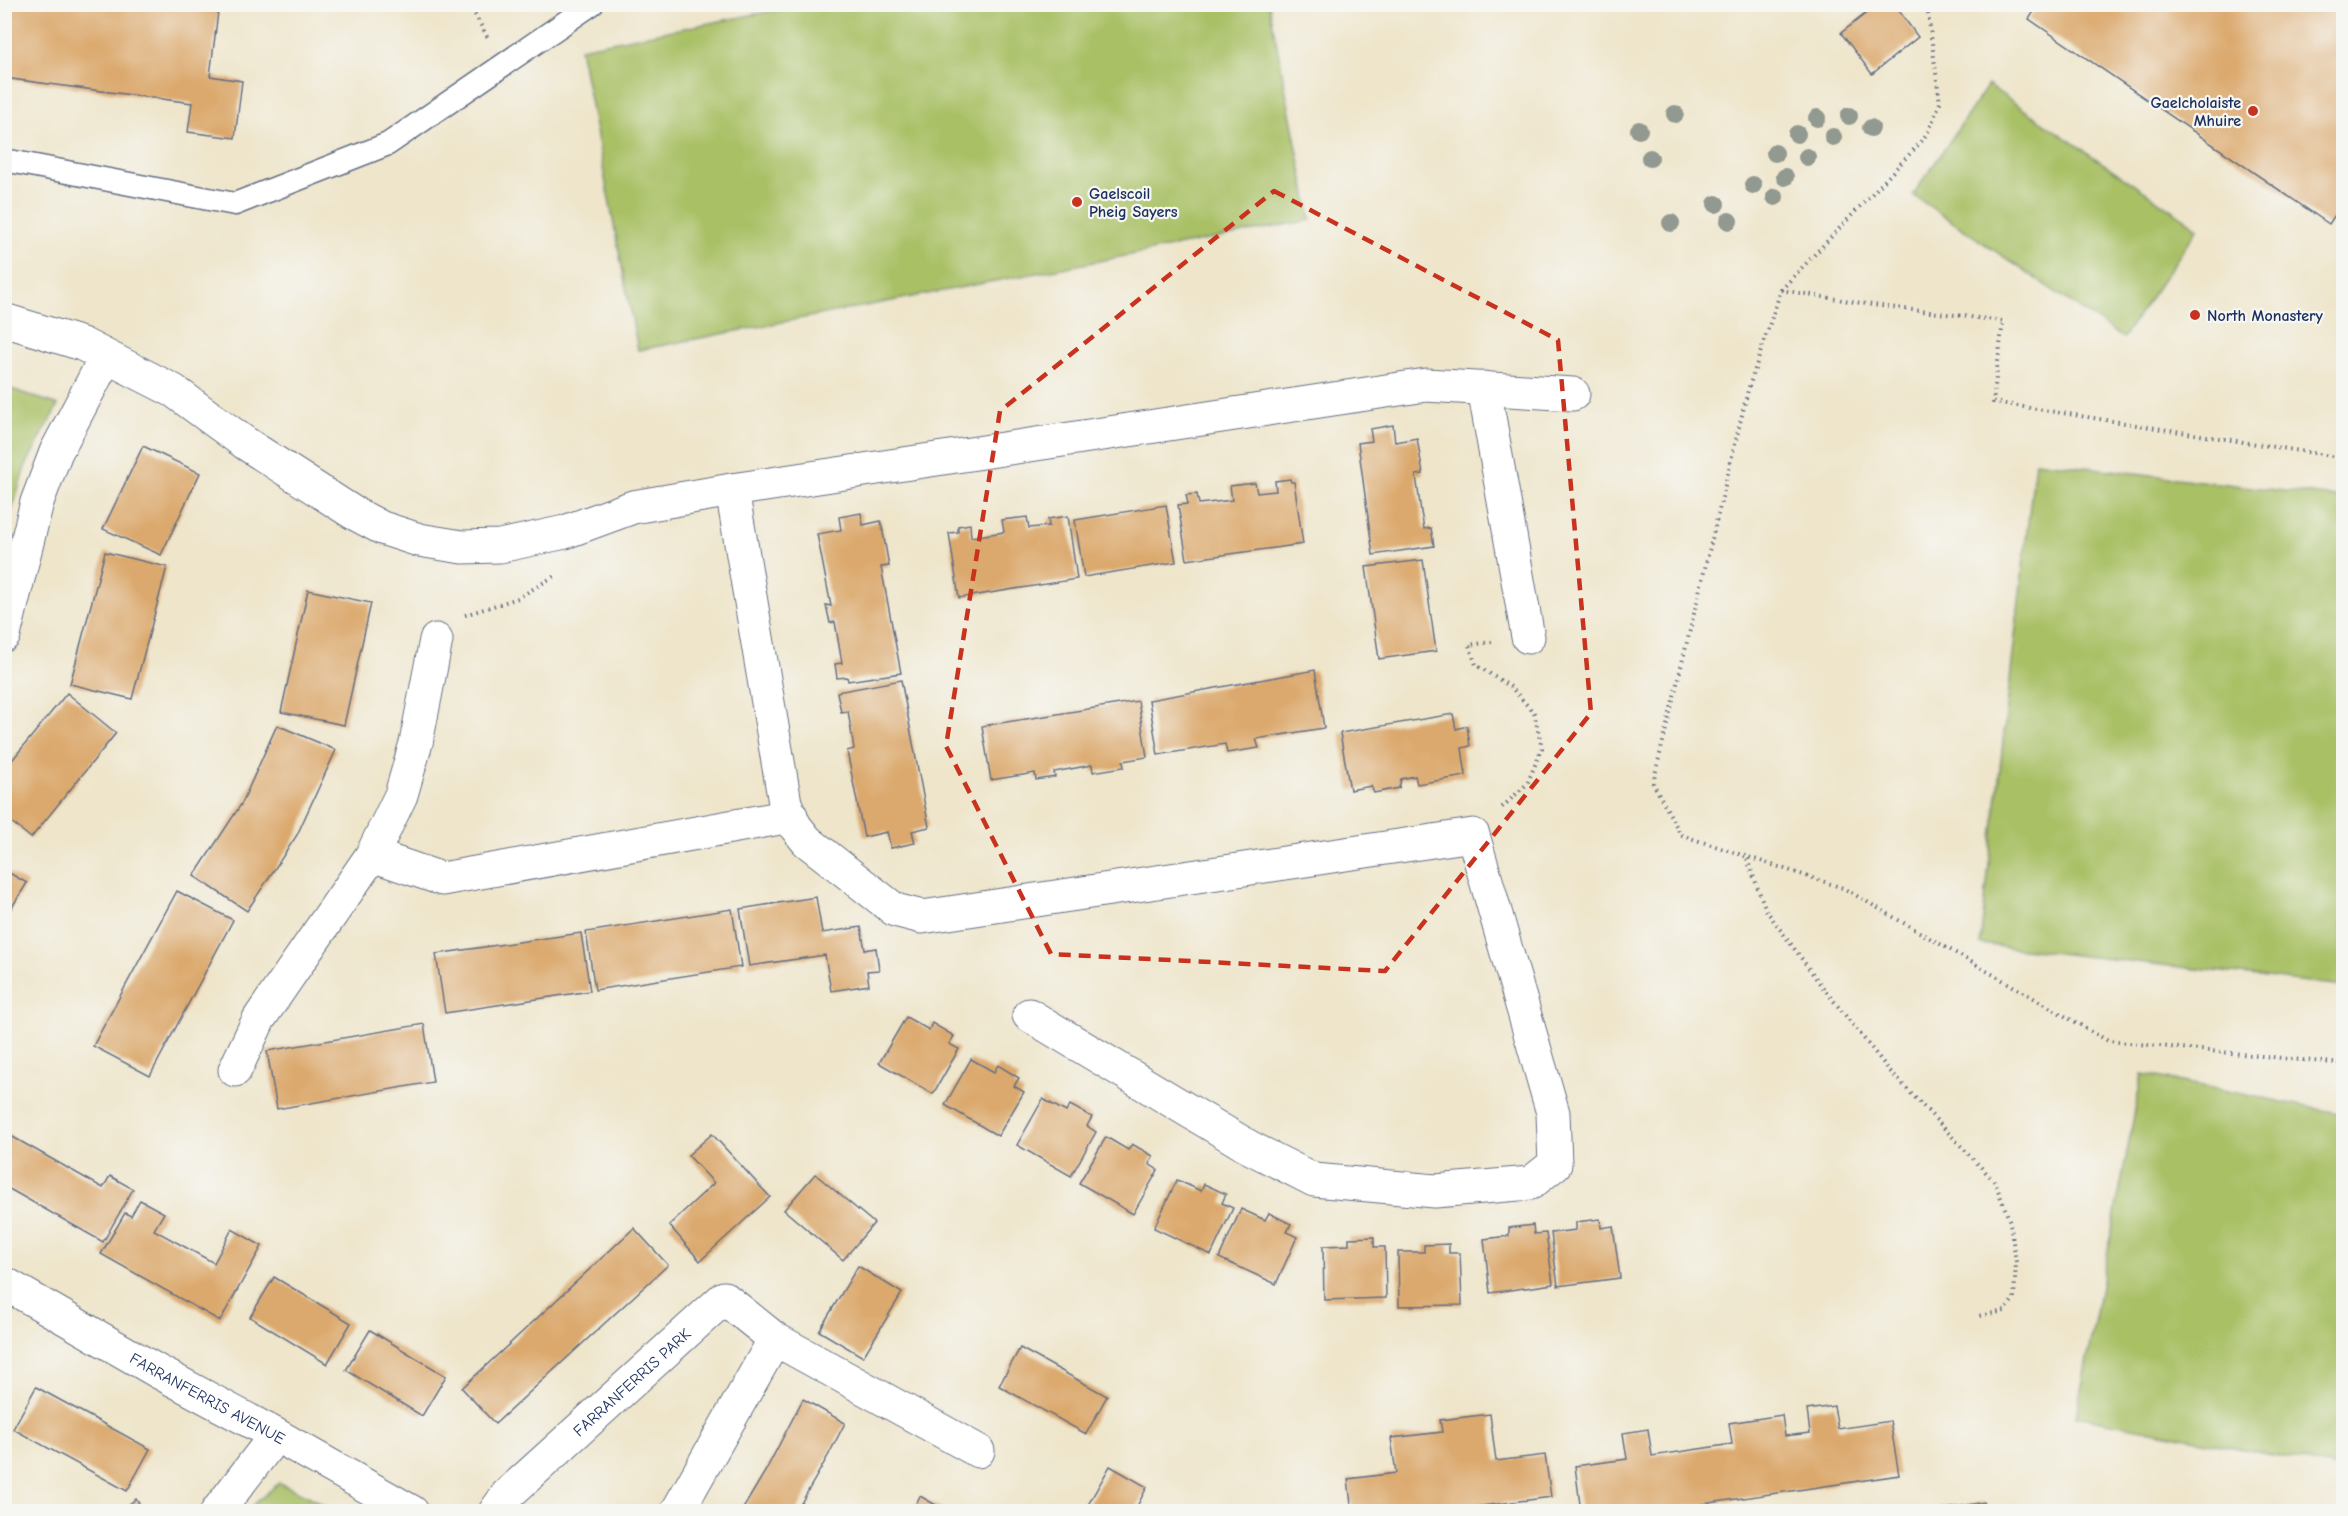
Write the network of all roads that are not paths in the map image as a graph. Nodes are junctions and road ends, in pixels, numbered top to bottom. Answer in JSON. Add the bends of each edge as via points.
{"nodes":[{"id":1,"x":592,"y":4,"type":"edge"},
{"id":2,"x":4,"y":160,"type":"edge"},
{"id":3,"x":4,"y":320,"type":"edge"},
{"id":4,"x":106,"y":357,"type":"junction"},
{"id":5,"x":1484,"y":388,"type":"junction"},
{"id":6,"x":1573,"y":394,"type":"dead end"},
{"id":7,"x":732,"y":490,"type":"junction"},
{"id":8,"x":4,"y":635,"type":"edge"},
{"id":9,"x":1528,"y":637,"type":"road end"},
{"id":10,"x":436,"y":640,"type":"road end"},
{"id":11,"x":791,"y":816,"type":"junction"},
{"id":12,"x":372,"y":855,"type":"junction"},
{"id":13,"x":1029,"y":1015,"type":"dead end"},
{"id":14,"x":235,"y":1070,"type":"dead end"},
{"id":15,"x":4,"y":1283,"type":"edge"},
{"id":16,"x":775,"y":1339,"type":"junction"},
{"id":17,"x":276,"y":1435,"type":"junction"},
{"id":18,"x":978,"y":1451,"type":"dead end"},
{"id":19,"x":217,"y":1512,"type":"edge"},
{"id":20,"x":412,"y":1512,"type":"edge"},
{"id":21,"x":495,"y":1512,"type":"edge"},
{"id":22,"x":677,"y":1512,"type":"edge"}],
"edges":[{"from":1,"to":2,"type":"lane","via":[[388,144],[235,204]]},
{"from":3,"to":4,"type":"street","via":[[82,344]]},
{"from":4,"to":7,"type":"street","via":[[174,391],[245,443],[352,512],[382,528],[419,540],[462,547],[500,546],[565,532],[633,507]]},
{"from":4,"to":8,"type":"street","via":[[56,452],[37,502]]},
{"from":5,"to":6,"type":"street"},
{"from":5,"to":7,"type":"street","via":[[1426,385]]},
{"from":5,"to":9,"type":"street"},
{"from":7,"to":11,"type":"street","via":[[785,803]]},
{"from":10,"to":12,"type":"street","via":[[416,743],[401,795]]},
{"from":11,"to":12,"type":"street","via":[[442,879]]},
{"from":11,"to":13,"type":"street","via":[[807,841],[895,910],[922,917],[1473,835],[1553,1113],[1555,1164],[1531,1183],[1435,1191],[1314,1180],[1249,1147]]},
{"from":12,"to":14,"type":"street","via":[[259,1019]]},
{"from":15,"to":17,"type":"street","name":"FARRANFERRIS AVENUE"},
{"from":16,"to":18,"type":"street","name":"FARRANFERRIS PARK"},
{"from":16,"to":21,"type":"street","name":"FARRANFERRIS PARK","via":[[724,1298],[507,1495]]},
{"from":16,"to":22,"type":"street"},
{"from":17,"to":19,"type":"street"},
{"from":17,"to":20,"type":"street","name":"FARRANFERRIS AVENUE"}]}
